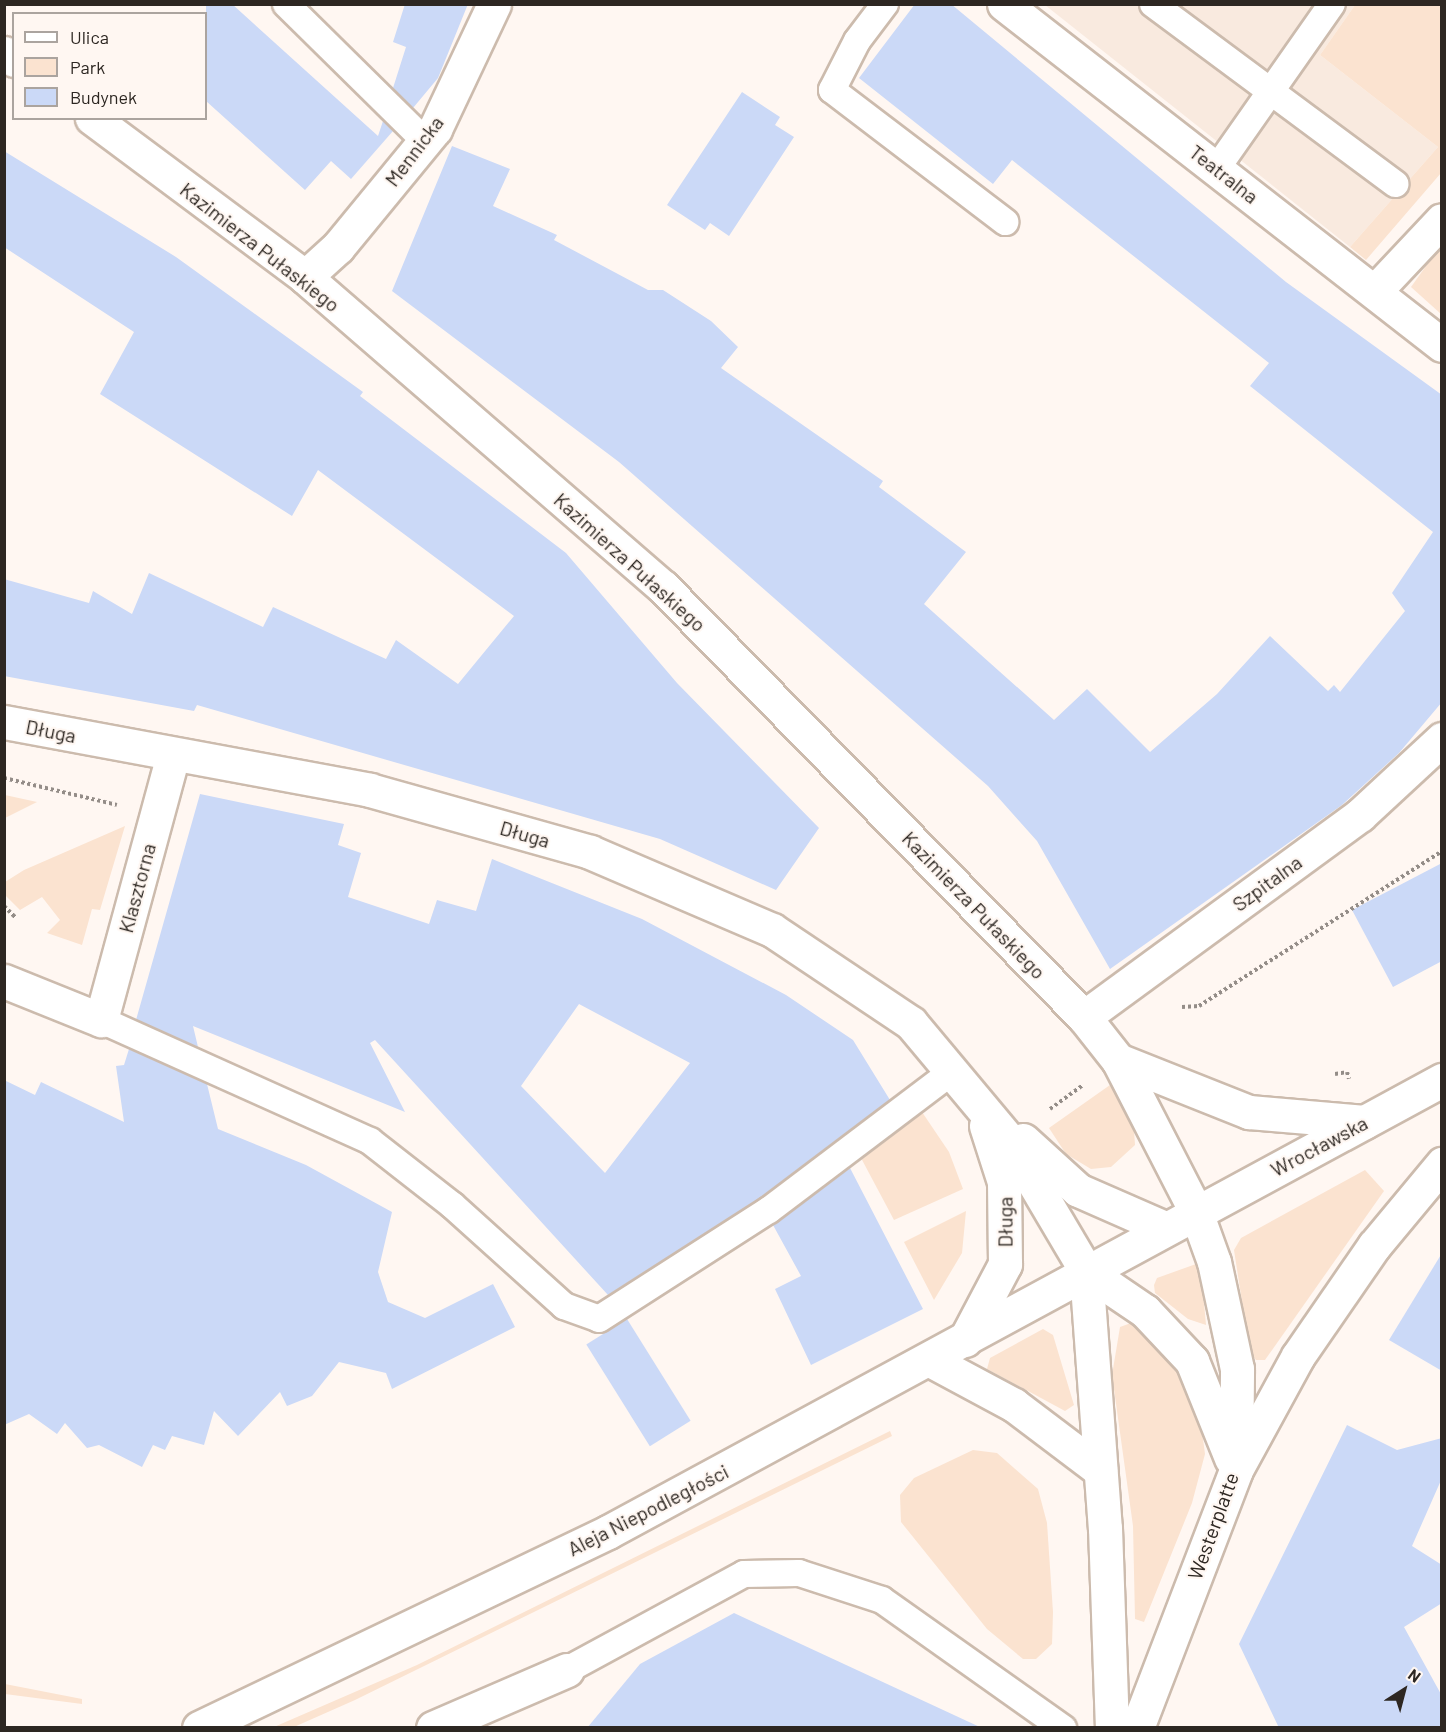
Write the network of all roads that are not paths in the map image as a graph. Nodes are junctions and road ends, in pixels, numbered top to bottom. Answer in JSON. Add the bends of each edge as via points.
{"nodes":[{"id":1,"x":286,"y":4,"type":"edge"},
{"id":2,"x":494,"y":4,"type":"edge"},
{"id":3,"x":885,"y":4,"type":"edge"},
{"id":4,"x":1004,"y":4,"type":"edge"},
{"id":5,"x":1153,"y":4,"type":"edge"},
{"id":6,"x":1332,"y":4,"type":"edge"},
{"id":7,"x":1270,"y":92,"type":"junction"},
{"id":8,"x":95,"y":120,"type":"edge"},
{"id":9,"x":425,"y":141,"type":"junction"},
{"id":10,"x":1217,"y":168,"type":"junction"},
{"id":11,"x":1395,"y":184,"type":"dead end"},
{"id":12,"x":1442,"y":220,"type":"edge"},
{"id":13,"x":1005,"y":222,"type":"dead end"},
{"id":14,"x":305,"y":277,"type":"junction"},
{"id":15,"x":1376,"y":290,"type":"junction"},
{"id":16,"x":1442,"y":345,"type":"edge"},
{"id":17,"x":4,"y":722,"type":"edge"},
{"id":18,"x":1442,"y":739,"type":"edge"},
{"id":19,"x":173,"y":755,"type":"junction"},
{"id":20,"x":4,"y":981,"type":"edge"},
{"id":21,"x":1084,"y":1017,"type":"junction"},
{"id":22,"x":101,"y":1020,"type":"junction"},
{"id":23,"x":1118,"y":1060,"type":"junction"},
{"id":24,"x":953,"y":1071,"type":"junction"},
{"id":25,"x":1442,"y":1080,"type":"edge"},
{"id":26,"x":977,"y":1099,"type":"junction"},
{"id":27,"x":1365,"y":1122,"type":"junction"},
{"id":28,"x":1442,"y":1164,"type":"edge"},
{"id":29,"x":1196,"y":1212,"type":"junction"},
{"id":30,"x":1165,"y":1228,"type":"junction"},
{"id":31,"x":1086,"y":1271,"type":"junction"},
{"id":32,"x":965,"y":1340,"type":"junction"},
{"id":33,"x":930,"y":1360,"type":"junction"},
{"id":34,"x":1100,"y":1470,"type":"junction"},
{"id":35,"x":1236,"y":1470,"type":"junction"},
{"id":36,"x":567,"y":1670,"type":"joint"},
{"id":37,"x":199,"y":1728,"type":"edge"},
{"id":38,"x":433,"y":1728,"type":"edge"},
{"id":39,"x":1063,"y":1728,"type":"edge"},
{"id":40,"x":1112,"y":1728,"type":"edge"},
{"id":41,"x":1137,"y":1728,"type":"edge"}],
"edges":[{"from":1,"to":9,"type":"lane"},
{"from":2,"to":9,"type":"street","name":"Mennicka","via":[[473,56]]},
{"from":3,"to":13,"type":"lane","via":[[857,41],[832,90]]},
{"from":4,"to":10,"type":"street","name":"Teatralna"},
{"from":5,"to":7,"type":"lane"},
{"from":6,"to":7,"type":"lane"},
{"from":7,"to":10,"type":"lane"},
{"from":7,"to":11,"type":"lane"},
{"from":8,"to":14,"type":"street","name":"Kazimierza Pułaskiego"},
{"from":9,"to":14,"type":"street","name":"Mennicka","via":[[338,247]]},
{"from":10,"to":15,"type":"street","name":"Teatralna"},
{"from":12,"to":15,"type":"street"},
{"from":14,"to":21,"type":"street","name":"Kazimierza Pułaskiego","via":[[663,587]]},
{"from":15,"to":16,"type":"street","name":"Teatralna"},
{"from":17,"to":19,"type":"street","name":"Długa"},
{"from":18,"to":21,"type":"street","name":"Szpitalna","via":[[1360,815]]},
{"from":19,"to":22,"type":"street","name":"Klasztorna"},
{"from":19,"to":24,"type":"street","name":"Długa","via":[[370,790],[590,852],[772,930],[836,968],[911,1023]]},
{"from":20,"to":22,"type":"street"},
{"from":21,"to":23,"type":"street","name":"Kazimierza Pułaskiego"},
{"from":22,"to":24,"type":"lane","via":[[370,1142],[452,1204],[564,1306],[599,1319],[769,1210]]},
{"from":23,"to":27,"type":"street","via":[[1249,1112]]},
{"from":23,"to":29,"type":"street","name":"Kazimierza Pułaskiego"},
{"from":24,"to":26,"type":"street","name":"Długa"},
{"from":25,"to":27,"type":"street","name":"Wrocławska"},
{"from":26,"to":30,"type":"street","name":"Długa","via":[[1078,1190]]},
{"from":26,"to":31,"type":"street","name":"Długa","via":[[1037,1182]]},
{"from":26,"to":32,"type":"street","name":"Długa","via":[[1004,1182],[1007,1224],[1005,1264]]},
{"from":27,"to":29,"type":"street","name":"Wrocławska"},
{"from":28,"to":35,"type":"street","via":[[1374,1246],[1298,1356]]},
{"from":29,"to":30,"type":"street","name":"Aleja Niepodległości"},
{"from":29,"to":35,"type":"street","name":"Westerplatte","via":[[1214,1262],[1237,1369]]},
{"from":30,"to":31,"type":"street","name":"Aleja Niepodległości"},
{"from":31,"to":32,"type":"street","name":"Aleja Niepodległości"},
{"from":31,"to":34,"type":"street"},
{"from":31,"to":35,"type":"street","via":[[1145,1311],[1192,1361]]},
{"from":32,"to":33,"type":"street","name":"Aleja Niepodległości"},
{"from":33,"to":34,"type":"street","via":[[1014,1405]]},
{"from":33,"to":37,"type":"street","name":"Aleja Niepodległości","via":[[608,1532]]},
{"from":34,"to":40,"type":"street"},
{"from":35,"to":41,"type":"street","name":"Westerplatte"},
{"from":36,"to":38,"type":"street"},
{"from":36,"to":39,"type":"lane","via":[[744,1574],[799,1573],[882,1600]]}]}
